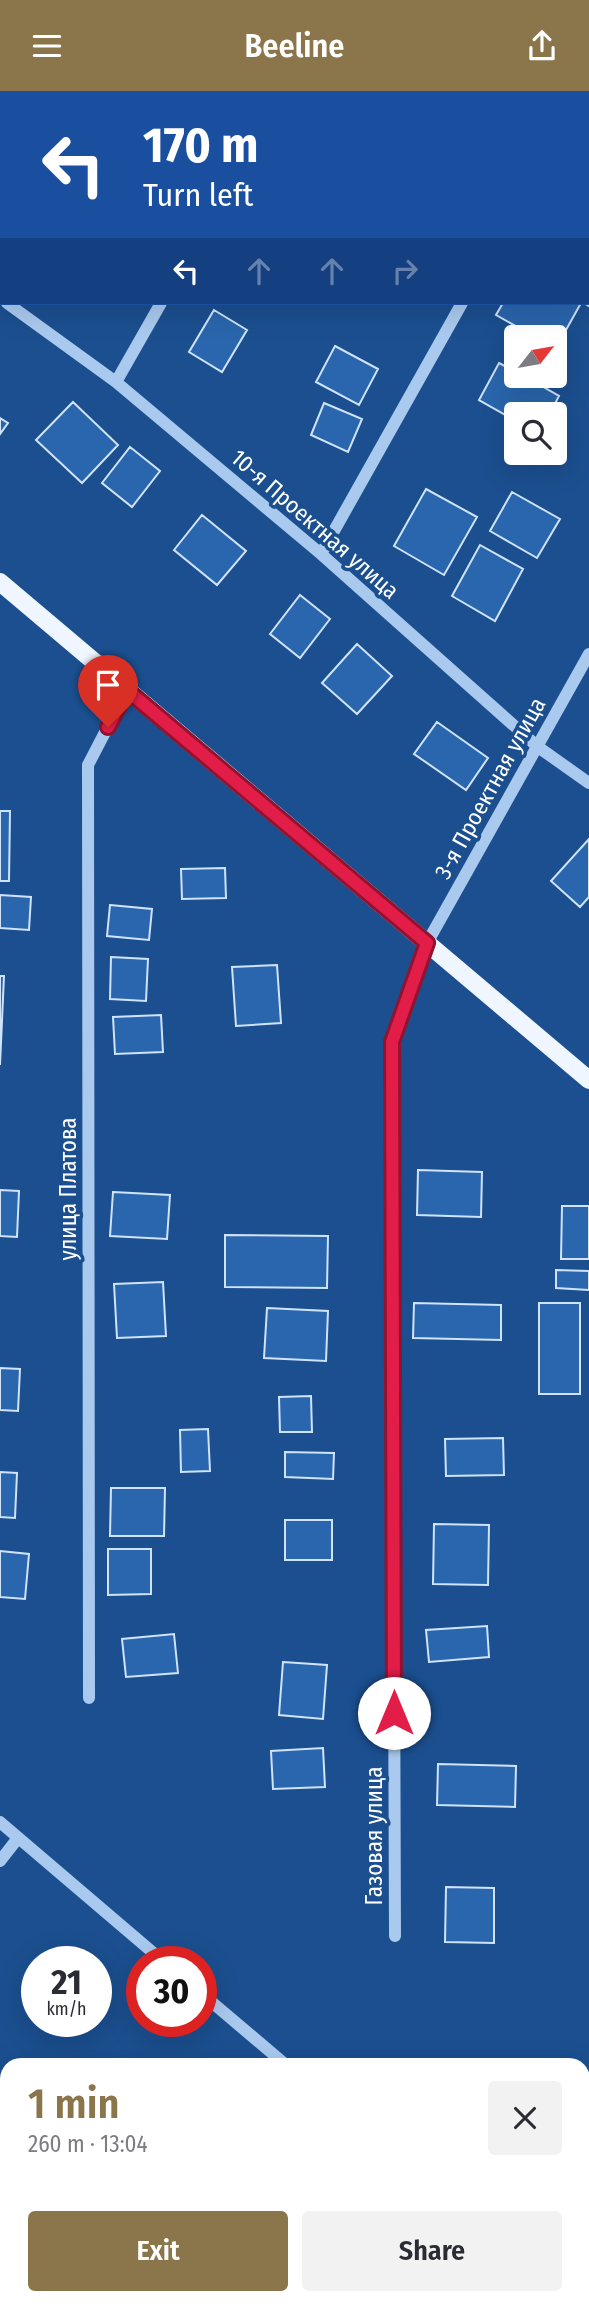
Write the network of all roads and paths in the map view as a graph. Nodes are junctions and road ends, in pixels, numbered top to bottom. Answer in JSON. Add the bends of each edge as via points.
{"nodes":[{"id":1,"x":11,"y":305,"type":"edge"},
{"id":2,"x":160,"y":305,"type":"edge"},
{"id":3,"x":461,"y":305,"type":"edge"},
{"id":4,"x":116,"y":382,"type":"junction"},
{"id":5,"x":321,"y":554,"type":"junction"},
{"id":6,"x":0,"y":582,"type":"edge"},
{"id":7,"x":589,"y":654,"type":"edge"},
{"id":8,"x":127,"y":690,"type":"junction"},
{"id":9,"x":538,"y":747,"type":"junction"},
{"id":10,"x":589,"y":783,"type":"edge"},
{"id":11,"x":427,"y":943,"type":"junction"},
{"id":12,"x":589,"y":1080,"type":"edge"},
{"id":13,"x":89,"y":1698,"type":"dead end"},
{"id":14,"x":0,"y":1822,"type":"edge"},
{"id":15,"x":18,"y":1838,"type":"junction"},
{"id":16,"x":0,"y":1861,"type":"edge"},
{"id":17,"x":395,"y":1936,"type":"dead end"},
{"id":18,"x":145,"y":1946,"type":"edge"},
{"id":19,"x":217,"y":2007,"type":"edge"},
{"id":20,"x":278,"y":2058,"type":"edge"}],
"edges":[{"from":1,"to":4,"type":"street","name":"10-я Проектная улица"},
{"from":2,"to":4,"type":"street"},
{"from":3,"to":5,"type":"street"},
{"from":4,"to":5,"type":"street","name":"10-я Проектная улица"},
{"from":5,"to":9,"type":"street","name":"10-я Проектная улица"},
{"from":6,"to":8,"type":"main road"},
{"from":7,"to":9,"type":"street","name":"3-я Проектная улица"},
{"from":8,"to":11,"type":"main road"},
{"from":8,"to":13,"type":"street","name":"улица Платова","via":[[88,765]]},
{"from":9,"to":10,"type":"street","name":"10-я Проектная улица"},
{"from":9,"to":11,"type":"street","name":"3-я Проектная улица"},
{"from":11,"to":12,"type":"main road"},
{"from":11,"to":17,"type":"street","name":"Газовая улица","via":[[392,1042]]},
{"from":14,"to":15,"type":"street"},
{"from":15,"to":16,"type":"street"},
{"from":15,"to":18,"type":"street"},
{"from":19,"to":20,"type":"street"}]}
